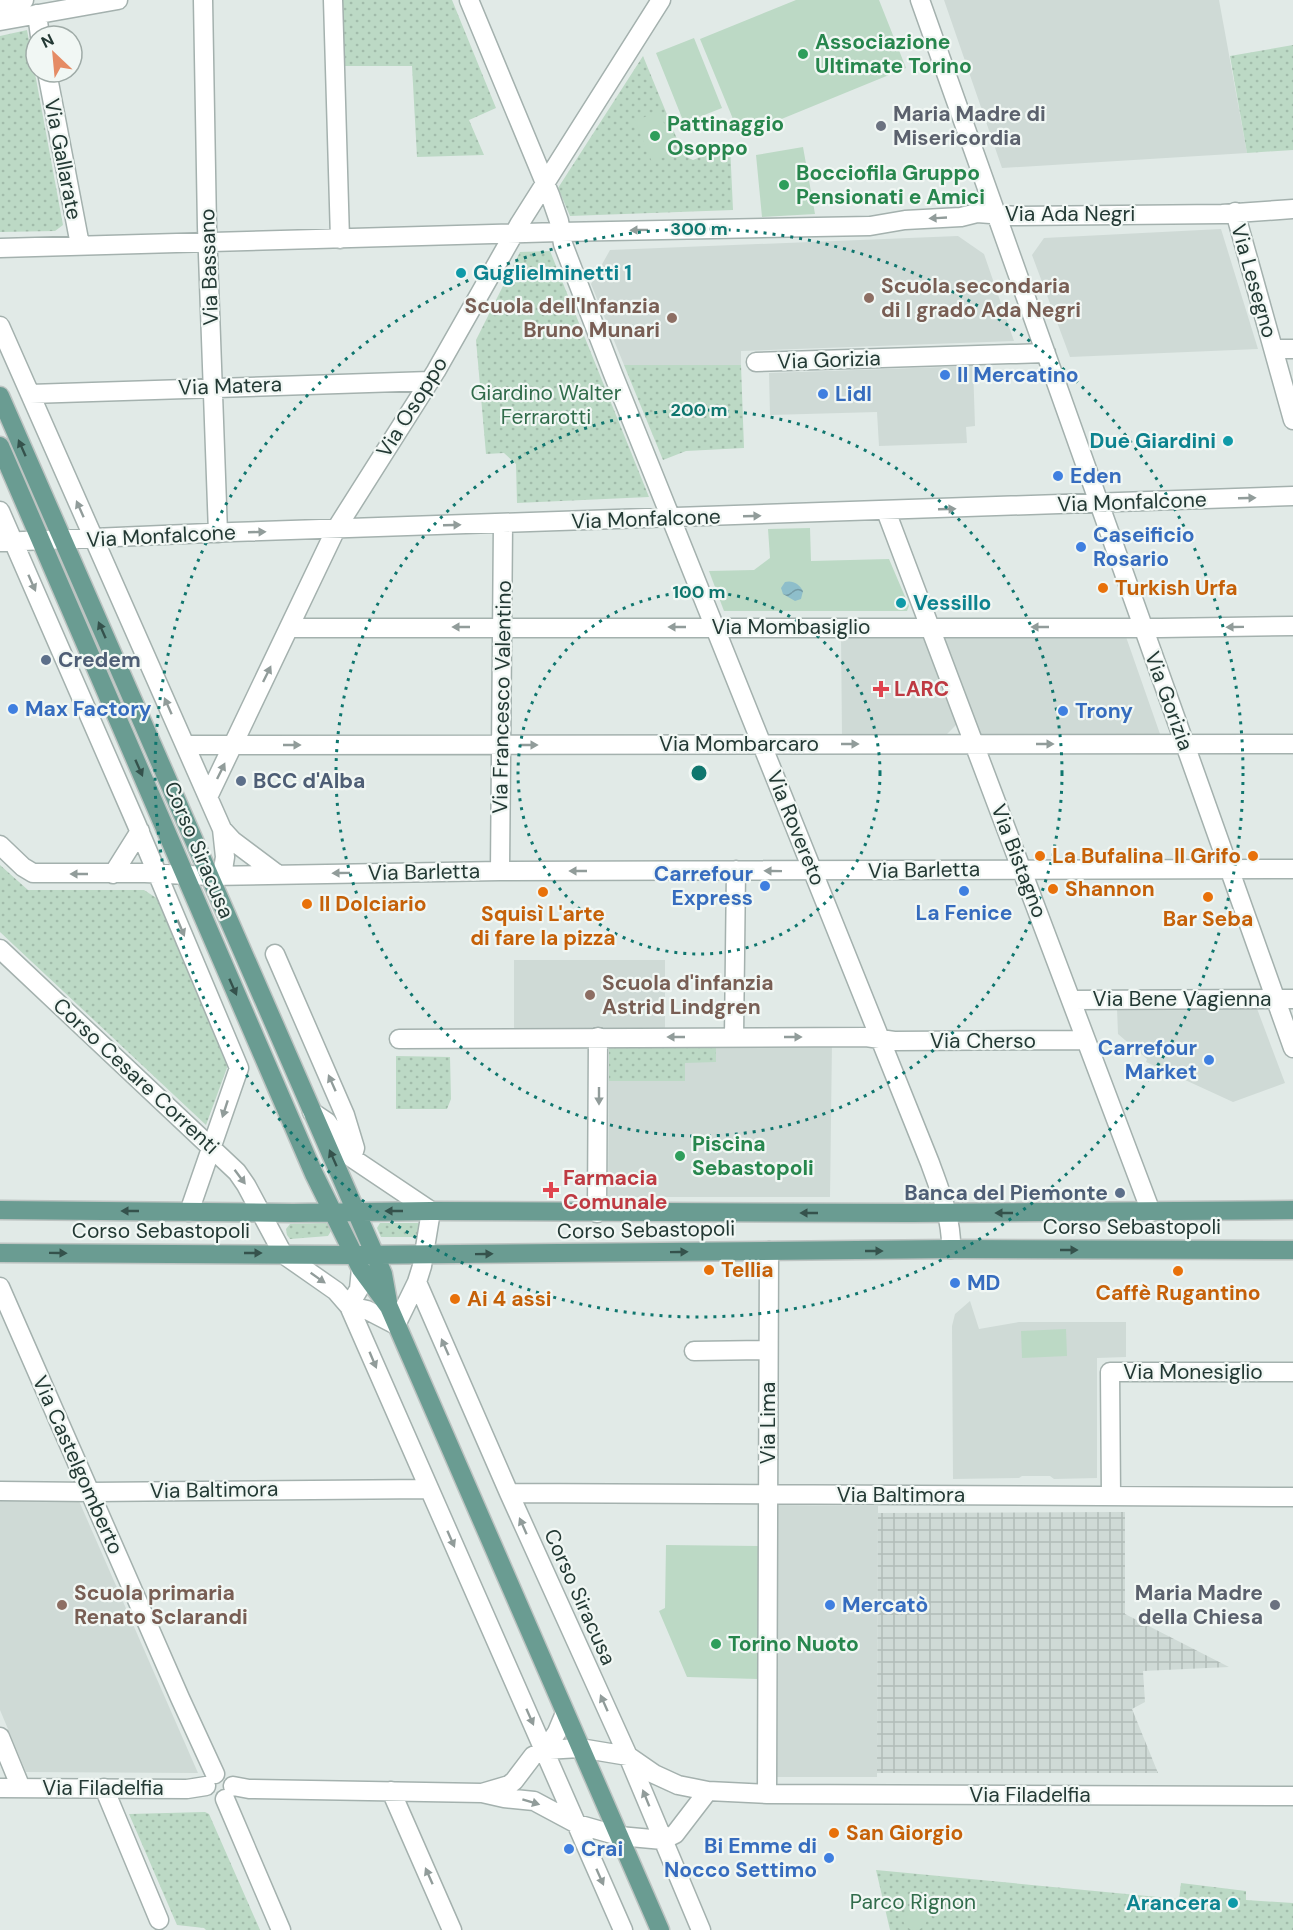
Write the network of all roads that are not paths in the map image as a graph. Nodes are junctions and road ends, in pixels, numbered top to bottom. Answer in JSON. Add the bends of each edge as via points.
{"nodes":[{"id":1,"x":24,"y":0,"type":"edge"},
{"id":2,"x":118,"y":0,"type":"edge"},
{"id":3,"x":203,"y":0,"type":"edge"},
{"id":4,"x":333,"y":0,"type":"edge"},
{"id":5,"x":469,"y":0,"type":"edge"},
{"id":6,"x":661,"y":0,"type":"edge"},
{"id":7,"x":920,"y":0,"type":"edge"},
{"id":8,"x":0,"y":4,"type":"edge"},
{"id":9,"x":37,"y":14,"type":"junction"},
{"id":10,"x":0,"y":21,"type":"edge"},
{"id":11,"x":38,"y":24,"type":"edge"},
{"id":12,"x":49,"y":84,"type":"edge"},
{"id":13,"x":529,"y":148,"type":"junction"},
{"id":14,"x":564,"y":152,"type":"junction"},
{"id":15,"x":544,"y":183,"type":"junction"},
{"id":16,"x":1293,"y":209,"type":"edge"},
{"id":17,"x":1235,"y":212,"type":"junction"},
{"id":18,"x":996,"y":214,"type":"junction"},
{"id":19,"x":560,"y":232,"type":"junction"},
{"id":20,"x":513,"y":234,"type":"junction"},
{"id":21,"x":339,"y":239,"type":"junction"},
{"id":22,"x":207,"y":243,"type":"junction"},
{"id":23,"x":80,"y":246,"type":"junction"},
{"id":24,"x":0,"y":248,"type":"edge"},
{"id":25,"x":0,"y":326,"type":"edge"},
{"id":26,"x":1274,"y":349,"type":"junction"},
{"id":27,"x":1293,"y":349,"type":"edge"},
{"id":28,"x":1046,"y":353,"type":"junction"},
{"id":29,"x":756,"y":362,"type":"dead end"},
{"id":30,"x":430,"y":381,"type":"junction"},
{"id":31,"x":213,"y":386,"type":"junction"},
{"id":32,"x":30,"y":394,"type":"junction"},
{"id":33,"x":0,"y":396,"type":"edge"},
{"id":34,"x":1293,"y":420,"type":"edge"},
{"id":35,"x":0,"y":446,"type":"edge"},
{"id":36,"x":1293,"y":496,"type":"edge"},
{"id":37,"x":1099,"y":504,"type":"junction"},
{"id":38,"x":0,"y":511,"type":"edge"},
{"id":39,"x":886,"y":511,"type":"junction"},
{"id":40,"x":672,"y":518,"type":"junction"},
{"id":41,"x":502,"y":523,"type":"junction"},
{"id":42,"x":336,"y":529,"type":"junction"},
{"id":43,"x":218,"y":533,"type":"junction"},
{"id":44,"x":93,"y":539,"type":"junction"},
{"id":45,"x":63,"y":540,"type":"junction"},
{"id":46,"x":41,"y":541,"type":"junction"},
{"id":47,"x":7,"y":542,"type":"edge"},
{"id":48,"x":1293,"y":626,"type":"edge"},
{"id":49,"x":290,"y":627,"type":"junction"},
{"id":50,"x":502,"y":627,"type":"junction"},
{"id":51,"x":715,"y":627,"type":"junction"},
{"id":52,"x":931,"y":627,"type":"junction"},
{"id":53,"x":1143,"y":627,"type":"junction"},
{"id":54,"x":762,"y":743,"type":"junction"},
{"id":55,"x":1185,"y":743,"type":"junction"},
{"id":56,"x":1293,"y":744,"type":"edge"},
{"id":57,"x":186,"y":745,"type":"junction"},
{"id":58,"x":233,"y":745,"type":"junction"},
{"id":59,"x":501,"y":745,"type":"junction"},
{"id":60,"x":974,"y":745,"type":"junction"},
{"id":61,"x":208,"y":797,"type":"junction"},
{"id":62,"x":222,"y":829,"type":"junction"},
{"id":63,"x":140,"y":831,"type":"junction"},
{"id":64,"x":0,"y":845,"type":"edge"},
{"id":65,"x":1021,"y":868,"type":"junction"},
{"id":66,"x":1293,"y":869,"type":"edge"},
{"id":67,"x":736,"y":870,"type":"junction"},
{"id":68,"x":1229,"y":870,"type":"junction"},
{"id":69,"x":500,"y":871,"type":"junction"},
{"id":70,"x":813,"y":872,"type":"junction"},
{"id":71,"x":112,"y":874,"type":"junction"},
{"id":72,"x":158,"y":874,"type":"junction"},
{"id":73,"x":277,"y":874,"type":"junction"},
{"id":74,"x":185,"y":876,"type":"junction"},
{"id":75,"x":216,"y":876,"type":"junction"},
{"id":76,"x":0,"y":949,"type":"edge"},
{"id":77,"x":275,"y":954,"type":"dead end"},
{"id":78,"x":1284,"y":999,"type":"edge"},
{"id":79,"x":1071,"y":1000,"type":"junction"},
{"id":80,"x":598,"y":1037,"type":"junction"},
{"id":81,"x":734,"y":1037,"type":"junction"},
{"id":82,"x":399,"y":1039,"type":"dead end"},
{"id":83,"x":881,"y":1039,"type":"junction"},
{"id":84,"x":1086,"y":1040,"type":"junction"},
{"id":85,"x":1293,"y":1048,"type":"edge"},
{"id":86,"x":312,"y":1112,"type":"junction"},
{"id":87,"x":212,"y":1148,"type":"junction"},
{"id":88,"x":352,"y":1158,"type":"junction"},
{"id":89,"x":0,"y":1210,"type":"edge"},
{"id":90,"x":1293,"y":1210,"type":"edge"},
{"id":91,"x":431,"y":1211,"type":"junction"},
{"id":92,"x":189,"y":1212,"type":"junction"},
{"id":93,"x":261,"y":1212,"type":"junction"},
{"id":94,"x":332,"y":1212,"type":"junction"},
{"id":95,"x":356,"y":1212,"type":"junction"},
{"id":96,"x":1151,"y":1212,"type":"junction"},
{"id":97,"x":597,"y":1213,"type":"junction"},
{"id":98,"x":947,"y":1213,"type":"junction"},
{"id":99,"x":951,"y":1250,"type":"junction"},
{"id":100,"x":1293,"y":1250,"type":"edge"},
{"id":101,"x":769,"y":1251,"type":"junction"},
{"id":102,"x":0,"y":1253,"type":"edge"},
{"id":103,"x":283,"y":1254,"type":"junction"},
{"id":104,"x":425,"y":1254,"type":"junction"},
{"id":105,"x":375,"y":1255,"type":"junction"},
{"id":106,"x":357,"y":1262,"type":"junction"},
{"id":107,"x":417,"y":1282,"type":"junction"},
{"id":108,"x":0,"y":1287,"type":"edge"},
{"id":109,"x":350,"y":1306,"type":"junction"},
{"id":110,"x":389,"y":1307,"type":"junction"},
{"id":111,"x":396,"y":1325,"type":"junction"},
{"id":112,"x":768,"y":1350,"type":"junction"},
{"id":113,"x":694,"y":1351,"type":"dead end"},
{"id":114,"x":1293,"y":1372,"type":"edge"},
{"id":115,"x":429,"y":1488,"type":"junction"},
{"id":116,"x":0,"y":1491,"type":"edge"},
{"id":117,"x":90,"y":1492,"type":"junction"},
{"id":118,"x":508,"y":1493,"type":"junction"},
{"id":119,"x":767,"y":1495,"type":"junction"},
{"id":120,"x":1111,"y":1496,"type":"junction"},
{"id":121,"x":1293,"y":1497,"type":"edge"},
{"id":122,"x":565,"y":1713,"type":"junction"},
{"id":123,"x":0,"y":1737,"type":"edge"},
{"id":124,"x":580,"y":1748,"type":"junction"},
{"id":125,"x":544,"y":1750,"type":"junction"},
{"id":126,"x":628,"y":1756,"type":"junction"},
{"id":127,"x":211,"y":1780,"type":"junction"},
{"id":128,"x":0,"y":1788,"type":"edge"},
{"id":129,"x":21,"y":1788,"type":"junction"},
{"id":130,"x":104,"y":1788,"type":"junction"},
{"id":131,"x":391,"y":1791,"type":"junction"},
{"id":132,"x":708,"y":1791,"type":"junction"},
{"id":133,"x":229,"y":1793,"type":"junction"},
{"id":134,"x":482,"y":1793,"type":"junction"},
{"id":135,"x":767,"y":1794,"type":"junction"},
{"id":136,"x":1293,"y":1797,"type":"edge"},
{"id":137,"x":577,"y":1824,"type":"junction"},
{"id":138,"x":619,"y":1836,"type":"junction"},
{"id":139,"x":663,"y":1840,"type":"junction"},
{"id":140,"x":159,"y":1920,"type":"dead end"},
{"id":141,"x":281,"y":1930,"type":"edge"},
{"id":142,"x":452,"y":1930,"type":"edge"},
{"id":143,"x":623,"y":1930,"type":"edge"},
{"id":144,"x":660,"y":1930,"type":"edge"},
{"id":145,"x":701,"y":1930,"type":"edge"}],
"edges":[{"from":1,"to":8,"type":"street"},
{"from":2,"to":9,"type":"street"},
{"from":3,"to":22,"type":"street","name":"Via Bassano"},
{"from":4,"to":21,"type":"street"},
{"from":5,"to":13,"type":"street","name":"Via Rovereto"},
{"from":6,"to":14,"type":"street","name":"Via Osoppo"},
{"from":7,"to":18,"type":"street","name":"Via Gorizia"},
{"from":9,"to":10,"type":"street"},
{"from":9,"to":11,"type":"street"},
{"from":12,"to":23,"type":"street","name":"Via Gallarate"},
{"from":13,"to":14,"type":"street"},
{"from":13,"to":15,"type":"street","name":"Via Rovereto"},
{"from":14,"to":15,"type":"street","name":"Via Osoppo"},
{"from":15,"to":19,"type":"street","name":"Via Rovereto","via":[[560,221]]},
{"from":15,"to":20,"type":"street","name":"Via Osoppo"},
{"from":16,"to":17,"type":"street","name":"Via Ada Negri"},
{"from":17,"to":18,"type":"street","name":"Via Ada Negri"},
{"from":17,"to":26,"type":"street","name":"Via Lesegno"},
{"from":18,"to":19,"type":"street","name":"Via Ada Negri","one_way":true,"via":[[870,226]]},
{"from":18,"to":28,"type":"street","name":"Via Gorizia"},
{"from":19,"to":20,"type":"street","name":"Via Ada Negri"},
{"from":19,"to":40,"type":"street","name":"Via Rovereto"},
{"from":20,"to":21,"type":"street","name":"Via Ada Negri"},
{"from":20,"to":30,"type":"street","name":"Via Osoppo"},
{"from":21,"to":22,"type":"street","name":"Via Ada Negri"},
{"from":22,"to":23,"type":"street","name":"Via Ada Negri"},
{"from":22,"to":31,"type":"street","name":"Via Bassano"},
{"from":23,"to":24,"type":"street","name":"Via Ada Negri"},
{"from":25,"to":32,"type":"street","name":"Corso Siracusa"},
{"from":26,"to":27,"type":"street"},
{"from":26,"to":34,"type":"street","name":"Via Lesegno"},
{"from":28,"to":29,"type":"street","name":"Via Gorizia"},
{"from":28,"to":37,"type":"street","name":"Via Gorizia"},
{"from":30,"to":31,"type":"street","name":"Via Matera"},
{"from":30,"to":42,"type":"street","name":"Via Osoppo"},
{"from":31,"to":32,"type":"street","name":"Via Matera"},
{"from":31,"to":43,"type":"street","name":"Via Bassano"},
{"from":44,"to":32,"type":"street","name":"Corso Siracusa","one_way":true},
{"from":45,"to":33,"type":"main road","name":"Corso Siracusa","one_way":true},
{"from":35,"to":46,"type":"main road","name":"Corso Siracusa"},
{"from":37,"to":36,"type":"street","name":"Via Monfalcone","one_way":true},
{"from":39,"to":37,"type":"street","name":"Via Monfalcone","one_way":true},
{"from":37,"to":53,"type":"street","name":"Via Gorizia"},
{"from":38,"to":47,"type":"street"},
{"from":40,"to":39,"type":"street","name":"Via Monfalcone","one_way":true},
{"from":39,"to":52,"type":"street","name":"Via Bistagno"},
{"from":40,"to":41,"type":"street","name":"Via Monfalcone"},
{"from":40,"to":51,"type":"street","name":"Via Rovereto"},
{"from":42,"to":41,"type":"street","name":"Via Monfalcone","one_way":true},
{"from":41,"to":50,"type":"street","name":"Via Francesco Valentino"},
{"from":43,"to":42,"type":"street","name":"Via Monfalcone","one_way":true},
{"from":42,"to":49,"type":"street","name":"Via Osoppo"},
{"from":43,"to":44,"type":"street","name":"Via Monfalcone"},
{"from":44,"to":45,"type":"street","name":"Via Monfalcone"},
{"from":57,"to":44,"type":"street","name":"Corso Siracusa","one_way":true},
{"from":45,"to":46,"type":"street","name":"Via Monfalcone"},
{"from":75,"to":45,"type":"main road","name":"Corso Siracusa","one_way":true},
{"from":46,"to":47,"type":"street","name":"Via Monfalcone"},
{"from":46,"to":74,"type":"main road","name":"Corso Siracusa","one_way":true},
{"from":47,"to":63,"type":"street","one_way":true},
{"from":48,"to":53,"type":"street","name":"Via Mombasiglio","one_way":true},
{"from":50,"to":49,"type":"street","name":"Via Mombasiglio","one_way":true},
{"from":58,"to":49,"type":"street","name":"Via Osoppo","one_way":true},
{"from":51,"to":50,"type":"street","name":"Via Mombasiglio","one_way":true},
{"from":50,"to":59,"type":"street","name":"Via Francesco Valentino"},
{"from":51,"to":52,"type":"street","name":"Via Mombasiglio"},
{"from":51,"to":54,"type":"street","name":"Via Rovereto"},
{"from":53,"to":52,"type":"street","name":"Via Mombasiglio","one_way":true},
{"from":52,"to":60,"type":"street","name":"Via Bistagno"},
{"from":53,"to":55,"type":"street","name":"Via Gorizia"},
{"from":59,"to":54,"type":"street","name":"Via Mombarcaro","one_way":true},
{"from":54,"to":60,"type":"street","name":"Via Mombarcaro","one_way":true},
{"from":54,"to":70,"type":"street","name":"Via Rovereto"},
{"from":55,"to":56,"type":"street","name":"Via Mombarcaro"},
{"from":60,"to":55,"type":"street","name":"Via Mombarcaro","one_way":true},
{"from":55,"to":68,"type":"street","name":"Via Gorizia"},
{"from":57,"to":58,"type":"street","name":"Via Mombarcaro"},
{"from":57,"to":61,"type":"street","name":"Corso Siracusa"},
{"from":58,"to":59,"type":"street","name":"Via Mombarcaro","one_way":true},
{"from":61,"to":58,"type":"street","name":"Via Osoppo","one_way":true},
{"from":59,"to":69,"type":"street","name":"Via Francesco Valentino"},
{"from":60,"to":65,"type":"street","name":"Via Bistagno"},
{"from":61,"to":62,"type":"street","name":"Corso Siracusa"},
{"from":62,"to":73,"type":"street","name":"Corso Siracusa"},
{"from":62,"to":75,"type":"street","name":"Corso Siracusa","via":[[225,857]]},
{"from":63,"to":71,"type":"street"},
{"from":63,"to":72,"type":"street"},
{"from":71,"to":64,"type":"street","name":"Via Barletta","one_way":true,"via":[[33,873]]},
{"from":65,"to":68,"type":"street","name":"Via Barletta"},
{"from":65,"to":70,"type":"street","name":"Via Barletta"},
{"from":65,"to":79,"type":"street","name":"Via Bistagno"},
{"from":66,"to":68,"type":"street","name":"Via Barletta"},
{"from":67,"to":69,"type":"street","name":"Via Barletta","one_way":true},
{"from":70,"to":67,"type":"street","name":"Via Barletta","one_way":true},
{"from":67,"to":81,"type":"street"},
{"from":68,"to":78,"type":"street","name":"Via Gorizia"},
{"from":69,"to":73,"type":"street","name":"Via Barletta","one_way":true},
{"from":70,"to":83,"type":"street","name":"Via Rovereto"},
{"from":71,"to":72,"type":"street","name":"Via Barletta"},
{"from":72,"to":74,"type":"street","name":"Via Barletta"},
{"from":72,"to":87,"type":"street","one_way":true,"via":[[239,1068]]},
{"from":73,"to":75,"type":"street","name":"Via Barletta"},
{"from":74,"to":75,"type":"street","name":"Via Barletta"},
{"from":74,"to":94,"type":"main road","name":"Corso Siracusa","one_way":true},
{"from":75,"to":86,"type":"main road","name":"Corso Siracusa"},
{"from":76,"to":87,"type":"street","name":"Corso Cesare Correnti"},
{"from":88,"to":77,"type":"street","one_way":true,"via":[[355,1148],[345,1115]]},
{"from":78,"to":79,"type":"street","name":"Via Bene Vagienna"},
{"from":78,"to":85,"type":"street","name":"Via Gorizia"},
{"from":79,"to":84,"type":"street","name":"Via Bistagno"},
{"from":81,"to":80,"type":"street","one_way":true},
{"from":80,"to":82,"type":"street"},
{"from":80,"to":97,"type":"street","name":"Corso Sebastopoli","one_way":true},
{"from":81,"to":83,"type":"street","one_way":true},
{"from":83,"to":84,"type":"street","name":"Via Cherso"},
{"from":83,"to":98,"type":"street","name":"Via Rovereto"},
{"from":84,"to":96,"type":"street","name":"Via Bistagno"},
{"from":86,"to":88,"type":"street","name":"Corso Siracusa","via":[[327,1122]]},
{"from":95,"to":86,"type":"main road","name":"Corso Siracusa","one_way":true},
{"from":87,"to":92,"type":"street"},
{"from":87,"to":93,"type":"street","name":"Corso Cesare Correnti","one_way":true,"via":[[237,1172]]},
{"from":88,"to":91,"type":"street","name":"Corso Siracusa"},
{"from":92,"to":89,"type":"main road","name":"Corso Sebastopoli","one_way":true},
{"from":90,"to":96,"type":"main road","name":"Corso Sebastopoli"},
{"from":91,"to":95,"type":"main road","name":"Corso Sebastopoli","one_way":true},
{"from":91,"to":97,"type":"main road","name":"Corso Sebastopoli"},
{"from":91,"to":104,"type":"street"},
{"from":92,"to":93,"type":"main road","name":"Corso Sebastopoli"},
{"from":93,"to":94,"type":"main road","name":"Corso Sebastopoli"},
{"from":93,"to":103,"type":"street"},
{"from":94,"to":95,"type":"main road","name":"Corso Sebastopoli"},
{"from":94,"to":106,"type":"main road","name":"Corso Siracusa"},
{"from":95,"to":105,"type":"main road","name":"Corso Siracusa"},
{"from":96,"to":98,"type":"main road","name":"Corso Sebastopoli","one_way":true},
{"from":98,"to":97,"type":"main road","name":"Corso Sebastopoli","one_way":true},
{"from":98,"to":99,"type":"street","name":"Via Rovereto"},
{"from":99,"to":100,"type":"main road","name":"Corso Sebastopoli","one_way":true},
{"from":101,"to":99,"type":"main road","name":"Corso Sebastopoli","one_way":true},
{"from":104,"to":101,"type":"main road","name":"Corso Sebastopoli","one_way":true},
{"from":101,"to":112,"type":"street","name":"Via Lima"},
{"from":102,"to":103,"type":"main road","name":"Corso Sebastopoli","one_way":true},
{"from":103,"to":106,"type":"main road","name":"Corso Sebastopoli"},
{"from":103,"to":109,"type":"street","one_way":true,"via":[[336,1291]]},
{"from":104,"to":105,"type":"main road","name":"Corso Sebastopoli"},
{"from":104,"to":107,"type":"street"},
{"from":105,"to":106,"type":"main road","name":"Corso Sebastopoli"},
{"from":105,"to":110,"type":"main road","name":"Corso Siracusa"},
{"from":106,"to":109,"type":"street","via":[[359,1289]]},
{"from":106,"to":110,"type":"main road","name":"Corso Siracusa"},
{"from":107,"to":111,"type":"street"},
{"from":118,"to":107,"type":"street","name":"Corso Siracusa","one_way":true},
{"from":108,"to":117,"type":"street","name":"Via Castelgomberto"},
{"from":109,"to":111,"type":"street","via":[[368,1310]]},
{"from":109,"to":115,"type":"street","one_way":true},
{"from":110,"to":111,"type":"main road","name":"Corso Siracusa"},
{"from":111,"to":122,"type":"main road","name":"Corso Siracusa"},
{"from":112,"to":113,"type":"street","name":"Via Lima"},
{"from":112,"to":119,"type":"street","name":"Via Lima"},
{"from":114,"to":120,"type":"street","name":"Via Monesiglio","via":[[1110,1372]]},
{"from":115,"to":117,"type":"street","name":"Via Baltimora"},
{"from":115,"to":125,"type":"street","one_way":true},
{"from":116,"to":117,"type":"street","name":"Via Baltimora"},
{"from":117,"to":127,"type":"street","name":"Via Castelgomberto","via":[[180,1698]]},
{"from":118,"to":119,"type":"street","name":"Via Baltimora"},
{"from":126,"to":118,"type":"street","name":"Corso Siracusa","one_way":true},
{"from":119,"to":120,"type":"street","name":"Via Baltimora"},
{"from":119,"to":135,"type":"street"},
{"from":120,"to":121,"type":"street","name":"Via Baltimora"},
{"from":122,"to":124,"type":"main road","name":"Corso Siracusa"},
{"from":122,"to":125,"type":"street"},
{"from":123,"to":129,"type":"street"},
{"from":124,"to":125,"type":"street","name":"Via Filadelfia"},
{"from":124,"to":126,"type":"street","name":"Via Filadelfia"},
{"from":124,"to":138,"type":"main road","name":"Corso Siracusa"},
{"from":125,"to":134,"type":"street","via":[[533,1756],[514,1781]]},
{"from":125,"to":137,"type":"street"},
{"from":126,"to":132,"type":"street","name":"Via Filadelfia","via":[[678,1785]]},
{"from":139,"to":126,"type":"street","name":"Corso Siracusa","one_way":true},
{"from":127,"to":130,"type":"street","name":"Via Filadelfia","via":[[187,1789]]},
{"from":127,"to":133,"type":"street","via":[[226,1776],[231,1780]]},
{"from":128,"to":129,"type":"street","name":"Via Filadelfia"},
{"from":129,"to":130,"type":"street","name":"Via Filadelfia"},
{"from":130,"to":140,"type":"street"},
{"from":131,"to":133,"type":"street","via":[[249,1789]]},
{"from":131,"to":134,"type":"street"},
{"from":142,"to":131,"type":"street","one_way":true},
{"from":132,"to":135,"type":"street","name":"Via Filadelfia"},
{"from":132,"to":139,"type":"street","via":[[675,1834]]},
{"from":133,"to":141,"type":"street"},
{"from":134,"to":137,"type":"street","one_way":true,"via":[[534,1801]]},
{"from":135,"to":136,"type":"street","name":"Via Filadelfia"},
{"from":137,"to":138,"type":"street"},
{"from":137,"to":143,"type":"street","one_way":true},
{"from":138,"to":139,"type":"street"},
{"from":138,"to":144,"type":"main road","name":"Corso Siracusa"},
{"from":139,"to":145,"type":"street","name":"Corso Siracusa"}]}
